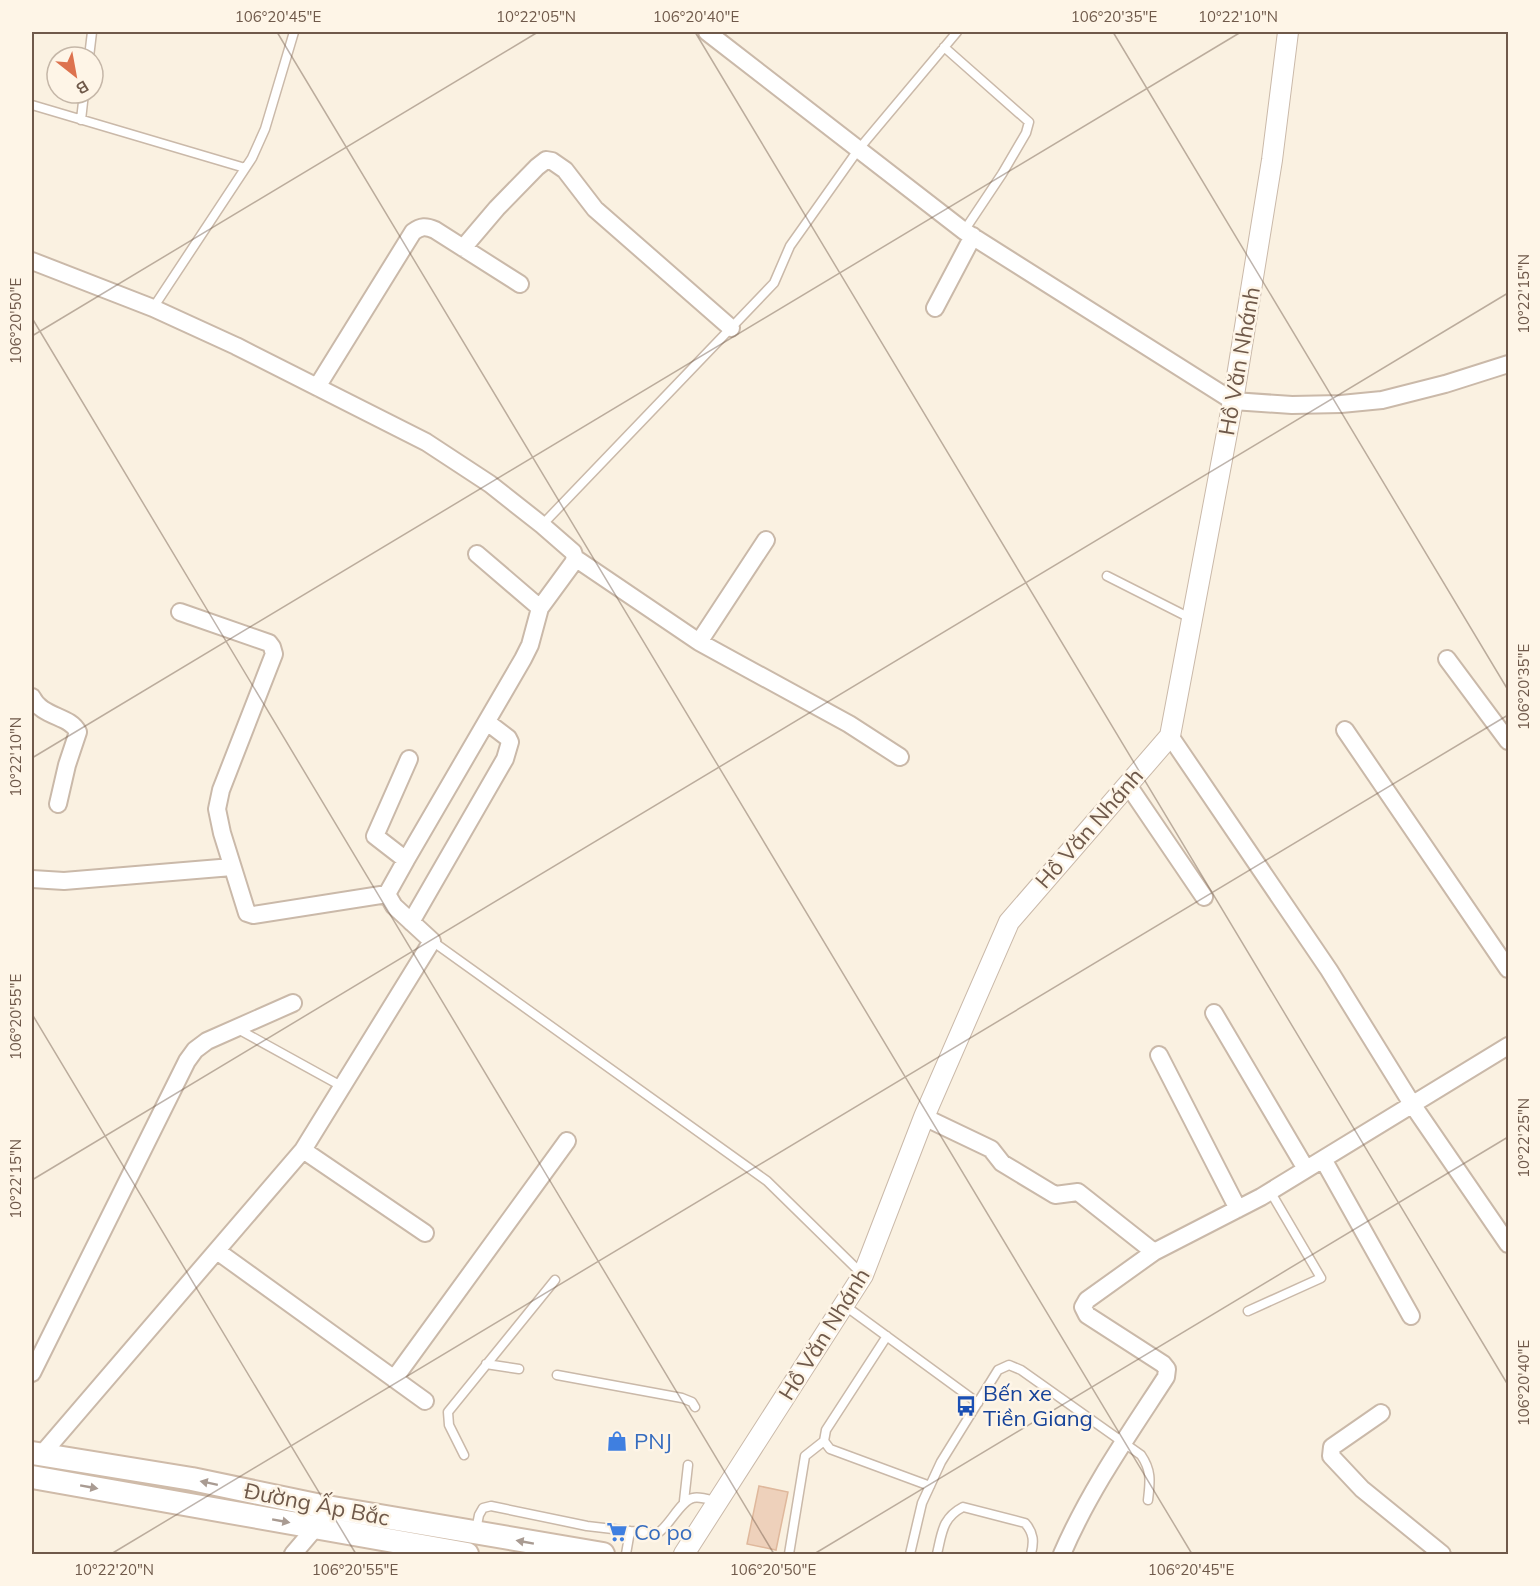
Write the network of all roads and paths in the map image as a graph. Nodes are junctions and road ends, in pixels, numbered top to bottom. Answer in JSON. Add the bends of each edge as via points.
{"nodes":[{"id":1,"x":294,"y":32,"type":"edge"},
{"id":2,"x":707,"y":32,"type":"edge"},
{"id":3,"x":957,"y":32,"type":"edge"},
{"id":4,"x":1288,"y":32,"type":"edge"},
{"id":5,"x":944,"y":47,"type":"junction"},
{"id":6,"x":32,"y":105,"type":"edge"},
{"id":7,"x":83,"y":105,"type":"edge"},
{"id":8,"x":81,"y":120,"type":"junction"},
{"id":9,"x":858,"y":150,"type":"junction"},
{"id":10,"x":245,"y":168,"type":"junction"},
{"id":11,"x":969,"y":233,"type":"junction"},
{"id":12,"x":463,"y":248,"type":"junction"},
{"id":13,"x":32,"y":261,"type":"edge"},
{"id":14,"x":520,"y":284,"type":"dead end"},
{"id":15,"x":153,"y":308,"type":"junction"},
{"id":16,"x":935,"y":308,"type":"dead end"},
{"id":17,"x":730,"y":328,"type":"junction"},
{"id":18,"x":1509,"y":364,"type":"edge"},
{"id":19,"x":317,"y":387,"type":"junction"},
{"id":20,"x":1233,"y":401,"type":"junction"},
{"id":21,"x":542,"y":525,"type":"junction"},
{"id":22,"x":766,"y":540,"type":"dead end"},
{"id":23,"x":477,"y":554,"type":"dead end"},
{"id":24,"x":575,"y":558,"type":"junction"},
{"id":25,"x":1107,"y":576,"type":"dead end"},
{"id":26,"x":540,"y":608,"type":"junction"},
{"id":27,"x":180,"y":612,"type":"dead end"},
{"id":28,"x":1192,"y":619,"type":"junction"},
{"id":29,"x":699,"y":642,"type":"junction"},
{"id":30,"x":1447,"y":659,"type":"dead end"},
{"id":31,"x":32,"y":698,"type":"edge"},
{"id":32,"x":487,"y":722,"type":"junction"},
{"id":33,"x":1345,"y":730,"type":"dead end"},
{"id":34,"x":1170,"y":736,"type":"junction"},
{"id":35,"x":1509,"y":741,"type":"edge"},
{"id":36,"x":900,"y":757,"type":"dead end"},
{"id":37,"x":409,"y":759,"type":"dead end"},
{"id":38,"x":1128,"y":785,"type":"junction"},
{"id":39,"x":58,"y":804,"type":"dead end"},
{"id":40,"x":406,"y":860,"type":"junction"},
{"id":41,"x":232,"y":867,"type":"junction"},
{"id":42,"x":32,"y":879,"type":"edge"},
{"id":43,"x":387,"y":894,"type":"junction"},
{"id":44,"x":1204,"y":897,"type":"dead end"},
{"id":45,"x":411,"y":922,"type":"junction"},
{"id":46,"x":432,"y":941,"type":"junction"},
{"id":47,"x":1509,"y":969,"type":"edge"},
{"id":48,"x":293,"y":1003,"type":"dead end"},
{"id":49,"x":1214,"y":1013,"type":"dead end"},
{"id":50,"x":236,"y":1028,"type":"junction"},
{"id":51,"x":1509,"y":1046,"type":"edge"},
{"id":52,"x":1160,"y":1055,"type":"dead end"},
{"id":53,"x":343,"y":1087,"type":"junction"},
{"id":54,"x":1413,"y":1104,"type":"junction"},
{"id":55,"x":924,"y":1117,"type":"junction"},
{"id":56,"x":567,"y":1141,"type":"dead end"},
{"id":57,"x":303,"y":1150,"type":"junction"},
{"id":58,"x":1323,"y":1159,"type":"junction"},
{"id":59,"x":1306,"y":1169,"type":"junction"},
{"id":60,"x":1270,"y":1191,"type":"junction"},
{"id":61,"x":1238,"y":1209,"type":"junction"},
{"id":62,"x":425,"y":1233,"type":"dead end"},
{"id":63,"x":1509,"y":1244,"type":"edge"},
{"id":64,"x":217,"y":1251,"type":"junction"},
{"id":65,"x":1154,"y":1252,"type":"junction"},
{"id":66,"x":863,"y":1275,"type":"junction"},
{"id":67,"x":555,"y":1280,"type":"dead end"},
{"id":68,"x":844,"y":1305,"type":"junction"},
{"id":69,"x":1248,"y":1311,"type":"dead end"},
{"id":70,"x":1411,"y":1316,"type":"dead end"},
{"id":71,"x":887,"y":1336,"type":"junction"},
{"id":72,"x":486,"y":1364,"type":"junction"},
{"id":73,"x":519,"y":1369,"type":"dead end"},
{"id":74,"x":32,"y":1373,"type":"edge"},
{"id":75,"x":557,"y":1375,"type":"dead end"},
{"id":76,"x":394,"y":1379,"type":"junction"},
{"id":77,"x":425,"y":1401,"type":"dead end"},
{"id":78,"x":978,"y":1403,"type":"junction"},
{"id":79,"x":695,"y":1407,"type":"dead end"},
{"id":80,"x":1381,"y":1413,"type":"dead end"},
{"id":81,"x":824,"y":1441,"type":"junction"},
{"id":82,"x":1124,"y":1441,"type":"junction"},
{"id":83,"x":37,"y":1454,"type":"edge"},
{"id":84,"x":464,"y":1455,"type":"dead end"},
{"id":85,"x":688,"y":1465,"type":"dead end"},
{"id":86,"x":32,"y":1477,"type":"edge"},
{"id":87,"x":930,"y":1486,"type":"junction"},
{"id":88,"x":1148,"y":1500,"type":"dead end"},
{"id":89,"x":684,"y":1502,"type":"junction"},
{"id":90,"x":718,"y":1502,"type":"junction"},
{"id":91,"x":316,"y":1527,"type":"junction"},
{"id":92,"x":630,"y":1531,"type":"junction"},
{"id":93,"x":476,"y":1533,"type":"junction"},
{"id":94,"x":293,"y":1554,"type":"edge"},
{"id":95,"x":467,"y":1554,"type":"edge"},
{"id":96,"x":603,"y":1554,"type":"edge"},
{"id":97,"x":626,"y":1554,"type":"edge"},
{"id":98,"x":684,"y":1554,"type":"edge"},
{"id":99,"x":789,"y":1554,"type":"edge"},
{"id":100,"x":910,"y":1554,"type":"edge"},
{"id":101,"x":937,"y":1554,"type":"edge"},
{"id":102,"x":1031,"y":1554,"type":"edge"},
{"id":103,"x":1062,"y":1554,"type":"edge"},
{"id":104,"x":1442,"y":1554,"type":"edge"}],
"edges":[{"from":1,"to":10,"type":"lane","via":[[265,129]]},
{"from":2,"to":9,"type":"street"},
{"from":3,"to":5,"type":"lane"},
{"from":4,"to":20,"type":"street","name":"Hồ Văn Nhánh","via":[[1272,160]]},
{"from":5,"to":9,"type":"lane"},
{"from":5,"to":11,"type":"lane","via":[[1029,122]]},
{"from":6,"to":8,"type":"lane"},
{"from":7,"to":8,"type":"lane"},
{"from":8,"to":10,"type":"lane"},
{"from":9,"to":11,"type":"street"},
{"from":9,"to":17,"type":"lane","via":[[790,246],[774,283]]},
{"from":10,"to":15,"type":"lane"},
{"from":11,"to":16,"type":"street"},
{"from":11,"to":20,"type":"street"},
{"from":12,"to":14,"type":"street"},
{"from":12,"to":17,"type":"street","via":[[537,167],[546,160],[552,161],[595,209]]},
{"from":12,"to":19,"type":"street","via":[[427,227],[413,232]]},
{"from":13,"to":15,"type":"street"},
{"from":15,"to":19,"type":"street"},
{"from":17,"to":21,"type":"lane"},
{"from":18,"to":20,"type":"street","via":[[1382,400],[1292,405]]},
{"from":19,"to":21,"type":"street","via":[[426,442],[490,484]]},
{"from":20,"to":28,"type":"street","name":"Hồ Văn Nhánh"},
{"from":21,"to":24,"type":"street"},
{"from":22,"to":29,"type":"street"},
{"from":23,"to":26,"type":"street"},
{"from":24,"to":26,"type":"street"},
{"from":24,"to":29,"type":"street"},
{"from":25,"to":28,"type":"lane"},
{"from":26,"to":32,"type":"street","via":[[530,645]]},
{"from":27,"to":41,"type":"street","via":[[269,643],[274,654],[217,809]]},
{"from":28,"to":34,"type":"street","name":"Hồ Văn Nhánh"},
{"from":29,"to":36,"type":"street","via":[[849,724]]},
{"from":30,"to":35,"type":"street"},
{"from":31,"to":39,"type":"street","via":[[41,710],[78,732]]},
{"from":32,"to":40,"type":"street"},
{"from":32,"to":45,"type":"street","via":[[510,742],[505,759]]},
{"from":33,"to":47,"type":"street"},
{"from":34,"to":38,"type":"street","name":"Hồ Văn Nhánh"},
{"from":34,"to":54,"type":"street","via":[[1329,970]]},
{"from":37,"to":40,"type":"street","via":[[375,836]]},
{"from":38,"to":44,"type":"street"},
{"from":38,"to":55,"type":"street","name":"Hồ Văn Nhánh","via":[[1009,922]]},
{"from":40,"to":43,"type":"street"},
{"from":41,"to":42,"type":"street","via":[[64,881]]},
{"from":41,"to":43,"type":"street","via":[[244,909],[254,915]]},
{"from":43,"to":45,"type":"street"},
{"from":45,"to":46,"type":"street"},
{"from":46,"to":53,"type":"street"},
{"from":46,"to":66,"type":"lane","via":[[767,1181]]},
{"from":48,"to":50,"type":"street"},
{"from":49,"to":59,"type":"street"},
{"from":50,"to":53,"type":"lane"},
{"from":50,"to":74,"type":"street","via":[[207,1041],[188,1061]]},
{"from":51,"to":54,"type":"street"},
{"from":52,"to":61,"type":"street"},
{"from":53,"to":57,"type":"street"},
{"from":54,"to":58,"type":"street"},
{"from":54,"to":63,"type":"street"},
{"from":55,"to":65,"type":"street","via":[[991,1149],[1002,1163],[1055,1195],[1078,1192]]},
{"from":55,"to":66,"type":"street","name":"Hồ Văn Nhánh"},
{"from":56,"to":76,"type":"street"},
{"from":57,"to":62,"type":"street"},
{"from":57,"to":64,"type":"street"},
{"from":58,"to":59,"type":"street"},
{"from":58,"to":70,"type":"street"},
{"from":59,"to":60,"type":"street"},
{"from":60,"to":61,"type":"street"},
{"from":60,"to":69,"type":"lane","via":[[1321,1278]]},
{"from":61,"to":65,"type":"street"},
{"from":64,"to":76,"type":"street"},
{"from":64,"to":83,"type":"street"},
{"from":65,"to":82,"type":"street","via":[[1087,1300],[1083,1307],[1087,1316],[1167,1369],[1166,1377]]},
{"from":66,"to":68,"type":"street","name":"Hồ Văn Nhánh"},
{"from":67,"to":72,"type":"lane"},
{"from":68,"to":71,"type":"lane"},
{"from":68,"to":90,"type":"street","name":"Hồ Văn Nhánh"},
{"from":71,"to":78,"type":"lane"},
{"from":71,"to":81,"type":"lane","via":[[826,1430]]},
{"from":72,"to":73,"type":"lane"},
{"from":72,"to":84,"type":"lane","via":[[448,1412],[449,1425]]},
{"from":75,"to":79,"type":"lane","via":[[682,1398]]},
{"from":76,"to":77,"type":"street"},
{"from":78,"to":82,"type":"lane","via":[[998,1370],[1009,1365]]},
{"from":78,"to":87,"type":"lane"},
{"from":80,"to":104,"type":"street","via":[[1332,1447],[1331,1456],[1362,1489]]},
{"from":81,"to":87,"type":"lane","via":[[830,1449]]},
{"from":81,"to":99,"type":"lane","via":[[805,1456]]},
{"from":82,"to":88,"type":"lane","via":[[1147,1464],[1151,1476]]},
{"from":82,"to":103,"type":"street"},
{"from":93,"to":83,"type":"main road","name":"Đường Ấp Bắc","one_way":true},
{"from":85,"to":89,"type":"lane"},
{"from":86,"to":91,"type":"main road","name":"Đường Ấp Bắc","one_way":true},
{"from":87,"to":100,"type":"lane"},
{"from":89,"to":90,"type":"lane","via":[[693,1497]]},
{"from":89,"to":92,"type":"lane","via":[[658,1533]]},
{"from":90,"to":98,"type":"street","name":"Hồ Văn Nhánh"},
{"from":91,"to":94,"type":"street"},
{"from":91,"to":95,"type":"main road","name":"Đường Ấp Bắc"},
{"from":92,"to":93,"type":"lane","via":[[483,1504]]},
{"from":92,"to":97,"type":"lane"},
{"from":96,"to":93,"type":"main road","name":"Đường Ấp Bắc","one_way":true},
{"from":101,"to":102,"type":"lane","via":[[945,1521],[963,1507],[1025,1523],[1034,1543]]}]}
